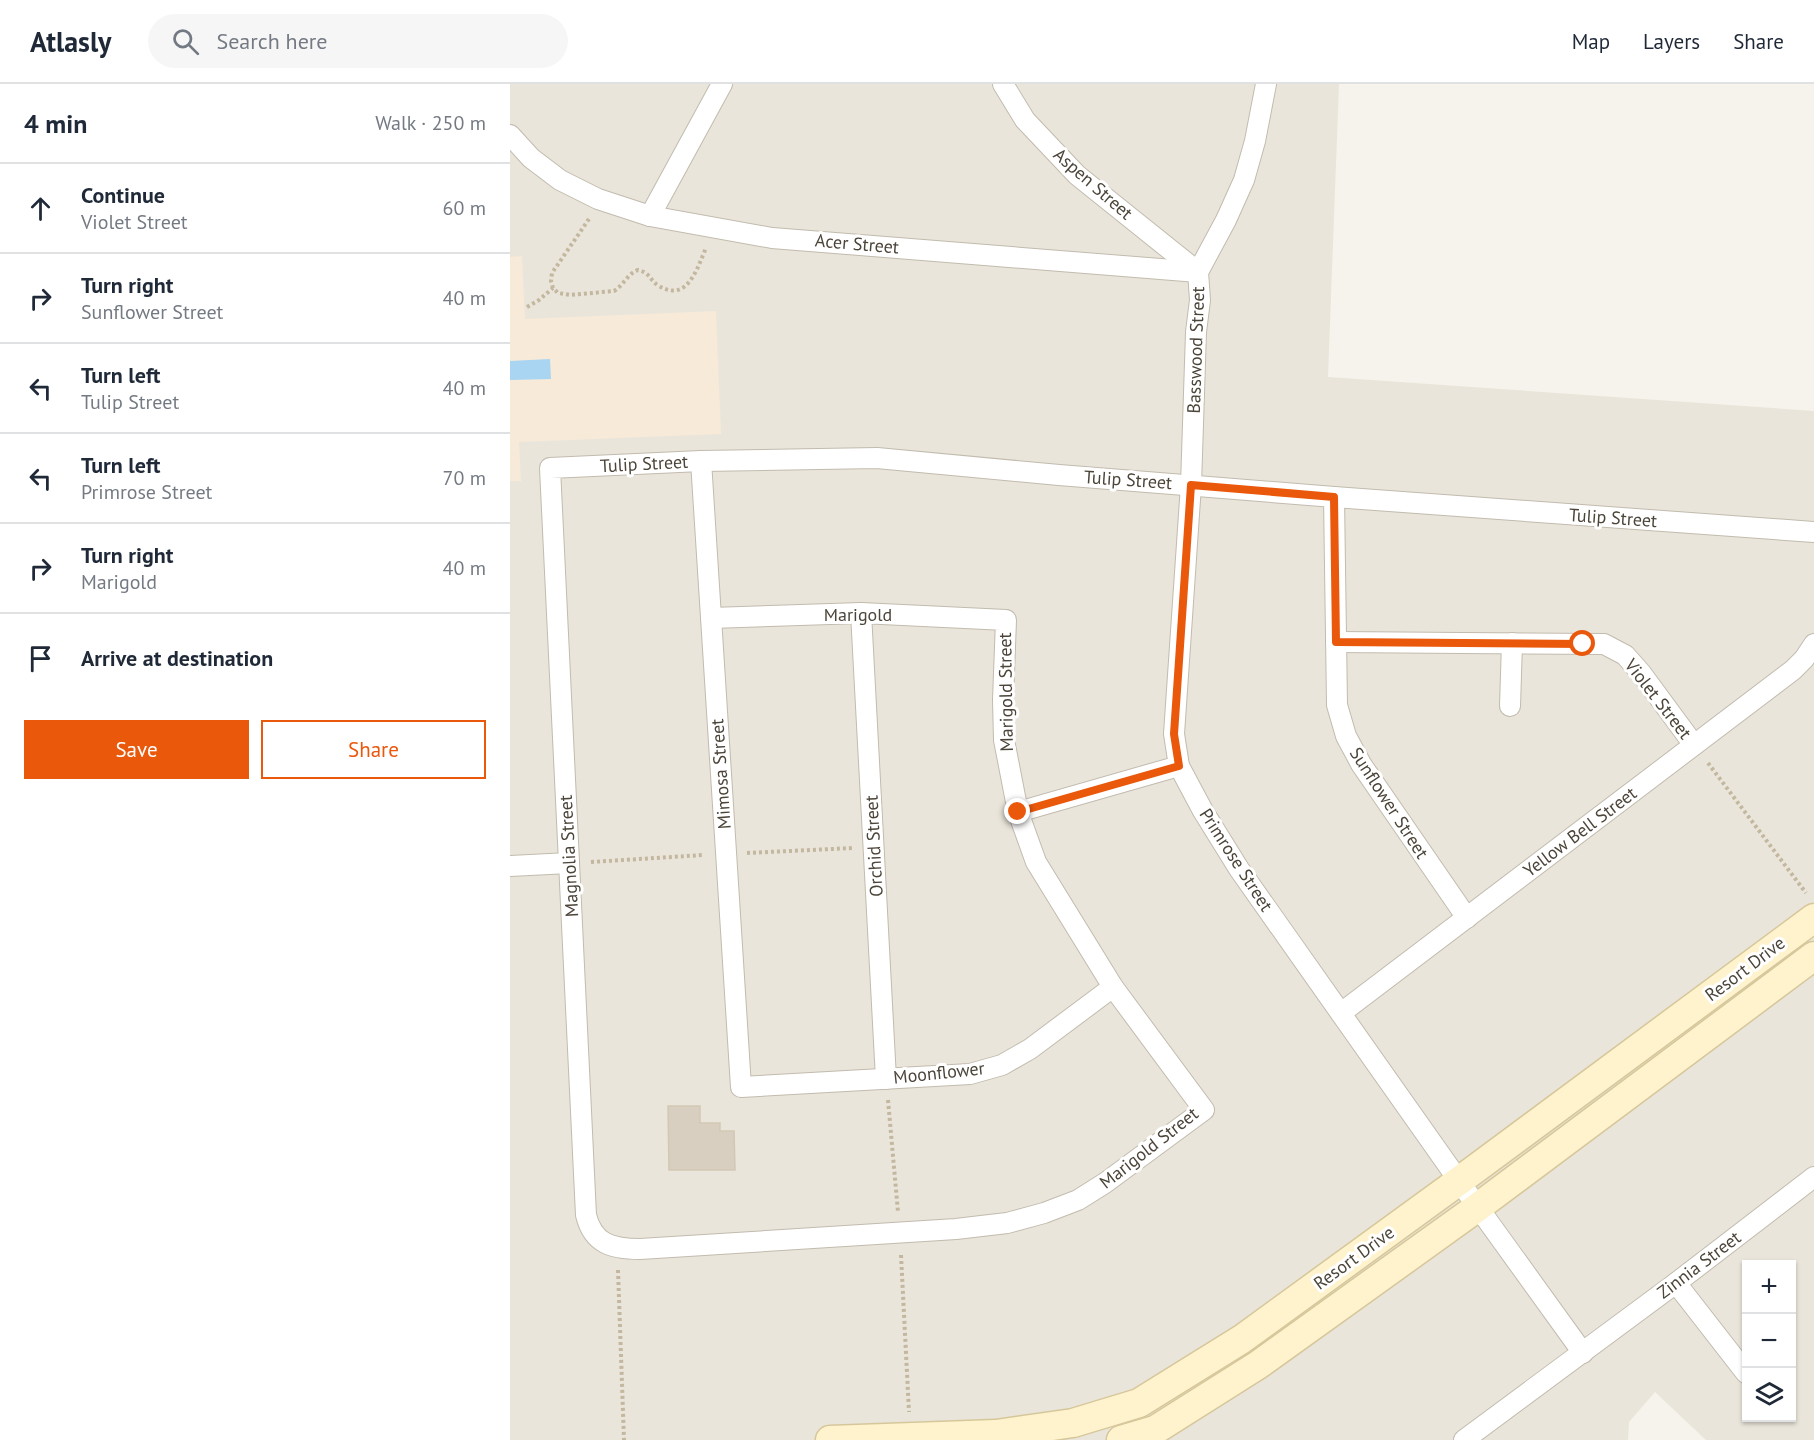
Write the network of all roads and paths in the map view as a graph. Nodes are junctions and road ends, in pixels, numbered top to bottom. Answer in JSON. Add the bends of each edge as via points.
{"nodes":[{"id":1,"x":722,"y":84,"type":"edge"},
{"id":2,"x":1003,"y":84,"type":"edge"},
{"id":3,"x":1266,"y":84,"type":"edge"},
{"id":4,"x":510,"y":135,"type":"edge"},
{"id":5,"x":598,"y":200,"type":"junction"},
{"id":6,"x":650,"y":216,"type":"junction"},
{"id":7,"x":715,"y":229,"type":"junction"},
{"id":8,"x":1198,"y":272,"type":"junction"},
{"id":9,"x":553,"y":288,"type":"junction"},
{"id":10,"x":527,"y":307,"type":"dead end"},
{"id":11,"x":701,"y":461,"type":"junction"},
{"id":12,"x":550,"y":468,"type":"joint"},
{"id":13,"x":1191,"y":485,"type":"junction"},
{"id":14,"x":1334,"y":497,"type":"junction"},
{"id":15,"x":1814,"y":532,"type":"edge"},
{"id":16,"x":861,"y":613,"type":"junction"},
{"id":17,"x":711,"y":618,"type":"junction"},
{"id":18,"x":1006,"y":620,"type":"joint"},
{"id":19,"x":1336,"y":642,"type":"junction"},
{"id":20,"x":1512,"y":643,"type":"junction"},
{"id":21,"x":1814,"y":644,"type":"edge"},
{"id":22,"x":1510,"y":706,"type":"dead end"},
{"id":23,"x":1694,"y":745,"type":"junction"},
{"id":24,"x":1179,"y":766,"type":"junction"},
{"id":25,"x":1018,"y":812,"type":"junction"},
{"id":26,"x":874,"y":847,"type":"junction"},
{"id":27,"x":726,"y":854,"type":"junction"},
{"id":28,"x":569,"y":863,"type":"junction"},
{"id":29,"x":510,"y":866,"type":"edge"},
{"id":30,"x":1810,"y":906,"type":"edge"},
{"id":31,"x":1467,"y":918,"type":"junction"},
{"id":32,"x":1814,"y":956,"type":"edge"},
{"id":33,"x":1113,"y":987,"type":"junction"},
{"id":34,"x":1341,"y":1013,"type":"junction"},
{"id":35,"x":886,"y":1079,"type":"junction"},
{"id":36,"x":741,"y":1087,"type":"joint"},
{"id":37,"x":1814,"y":1177,"type":"edge"},
{"id":38,"x":1459,"y":1181,"type":"junction"},
{"id":39,"x":1478,"y":1207,"type":"junction"},
{"id":40,"x":900,"y":1232,"type":"junction"},
{"id":41,"x":599,"y":1240,"type":"joint"},
{"id":42,"x":618,"y":1248,"type":"junction"},
{"id":43,"x":1676,"y":1283,"type":"junction"},
{"id":44,"x":1583,"y":1353,"type":"junction"},
{"id":45,"x":1742,"y":1368,"type":"edge"},
{"id":46,"x":910,"y":1439,"type":"edge"},
{"id":47,"x":624,"y":1440,"type":"edge"},
{"id":48,"x":830,"y":1440,"type":"edge"},
{"id":49,"x":1121,"y":1440,"type":"edge"},
{"id":50,"x":1464,"y":1440,"type":"edge"}],
"edges":[{"from":1,"to":6,"type":"street"},
{"from":2,"to":8,"type":"street","name":"Aspen Street","via":[[1025,120],[1077,175]]},
{"from":3,"to":8,"type":"street","name":"Basswood Street","via":[[1244,180]]},
{"from":4,"to":5,"type":"street","name":"Acer Street","via":[[531,158],[560,180]]},
{"from":5,"to":6,"type":"street","name":"Acer Street"},
{"from":5,"to":9,"type":"path","via":[[552,273]]},
{"from":6,"to":7,"type":"street","name":"Acer Street"},
{"from":7,"to":8,"type":"street","name":"Acer Street","via":[[772,238]]},
{"from":7,"to":9,"type":"path","via":[[692,278],[679,290],[658,286],[649,274],[638,270],[614,291],[570,295]]},
{"from":8,"to":13,"type":"street","name":"Basswood Street"},
{"from":9,"to":10,"type":"path"},
{"from":11,"to":12,"type":"street","name":"Tulip Street"},
{"from":11,"to":13,"type":"street","name":"Tulip Street","via":[[877,458]]},
{"from":11,"to":17,"type":"street","name":"Mimosa Street"},
{"from":12,"to":28,"type":"street","name":"Magnolia Street"},
{"from":13,"to":14,"type":"street","name":"Tulip Street"},
{"from":13,"to":24,"type":"street","name":"Primrose Street","via":[[1174,734]]},
{"from":14,"to":15,"type":"street","name":"Tulip Street"},
{"from":14,"to":19,"type":"street","name":"Sunflower Street"},
{"from":16,"to":17,"type":"street","name":"Marigold"},
{"from":16,"to":18,"type":"street","name":"Marigold"},
{"from":16,"to":26,"type":"street","name":"Orchid Street"},
{"from":17,"to":27,"type":"street","name":"Mimosa Street"},
{"from":18,"to":25,"type":"street","name":"Marigold Street","via":[[1004,740]]},
{"from":19,"to":20,"type":"street","name":"Violet Street"},
{"from":19,"to":31,"type":"street","name":"Sunflower Street","via":[[1337,705],[1346,736],[1361,764]]},
{"from":20,"to":22,"type":"street"},
{"from":20,"to":23,"type":"street","name":"Violet Street","via":[[1604,644],[1625,655]]},
{"from":21,"to":23,"type":"street","name":"Yellow Bell Street","via":[[1793,670]]},
{"from":23,"to":30,"type":"path"},
{"from":23,"to":31,"type":"street","name":"Yellow Bell Street"},
{"from":24,"to":25,"type":"street"},
{"from":24,"to":34,"type":"street","name":"Primrose Street","via":[[1239,869]]},
{"from":25,"to":33,"type":"street","name":"Marigold Street","via":[[1036,862]]},
{"from":26,"to":27,"type":"path"},
{"from":26,"to":35,"type":"street","name":"Orchid Street"},
{"from":27,"to":28,"type":"path"},
{"from":27,"to":36,"type":"street","name":"Mimosa Street"},
{"from":28,"to":29,"type":"street"},
{"from":28,"to":41,"type":"street","name":"Magnolia Street","via":[[586,1215]]},
{"from":30,"to":38,"type":"street","name":"Resort Drive"},
{"from":31,"to":34,"type":"street","name":"Yellow Bell Street"},
{"from":32,"to":39,"type":"street","name":"Resort Drive"},
{"from":33,"to":35,"type":"street","name":"Moonflower","via":[[1030,1049],[1002,1065],[970,1074]]},
{"from":33,"to":40,"type":"street","name":"Marigold Street","via":[[1204,1110],[1078,1200],[1007,1223]]},
{"from":34,"to":38,"type":"street","name":"Primrose Street"},
{"from":35,"to":36,"type":"street","name":"Moonflower"},
{"from":35,"to":40,"type":"path"},
{"from":37,"to":43,"type":"street","name":"Zinnia Street"},
{"from":38,"to":39,"type":"street","name":"Primrose Street"},
{"from":38,"to":46,"type":"street","name":"Resort Drive","via":[[1242,1339],[1139,1403],[1072,1423],[996,1434]]},
{"from":39,"to":44,"type":"street"},
{"from":39,"to":49,"type":"street","name":"Resort Drive","via":[[1258,1365],[1155,1430]]},
{"from":40,"to":42,"type":"street","name":"Marigold Street"},
{"from":40,"to":46,"type":"path"},
{"from":41,"to":42,"type":"street","name":"Marigold Street"},
{"from":42,"to":47,"type":"path"},
{"from":43,"to":44,"type":"street","name":"Zinnia Street"},
{"from":43,"to":45,"type":"street"},
{"from":44,"to":50,"type":"street","name":"Zinnia Street"},
{"from":46,"to":48,"type":"street","name":"Resort Drive"}]}
